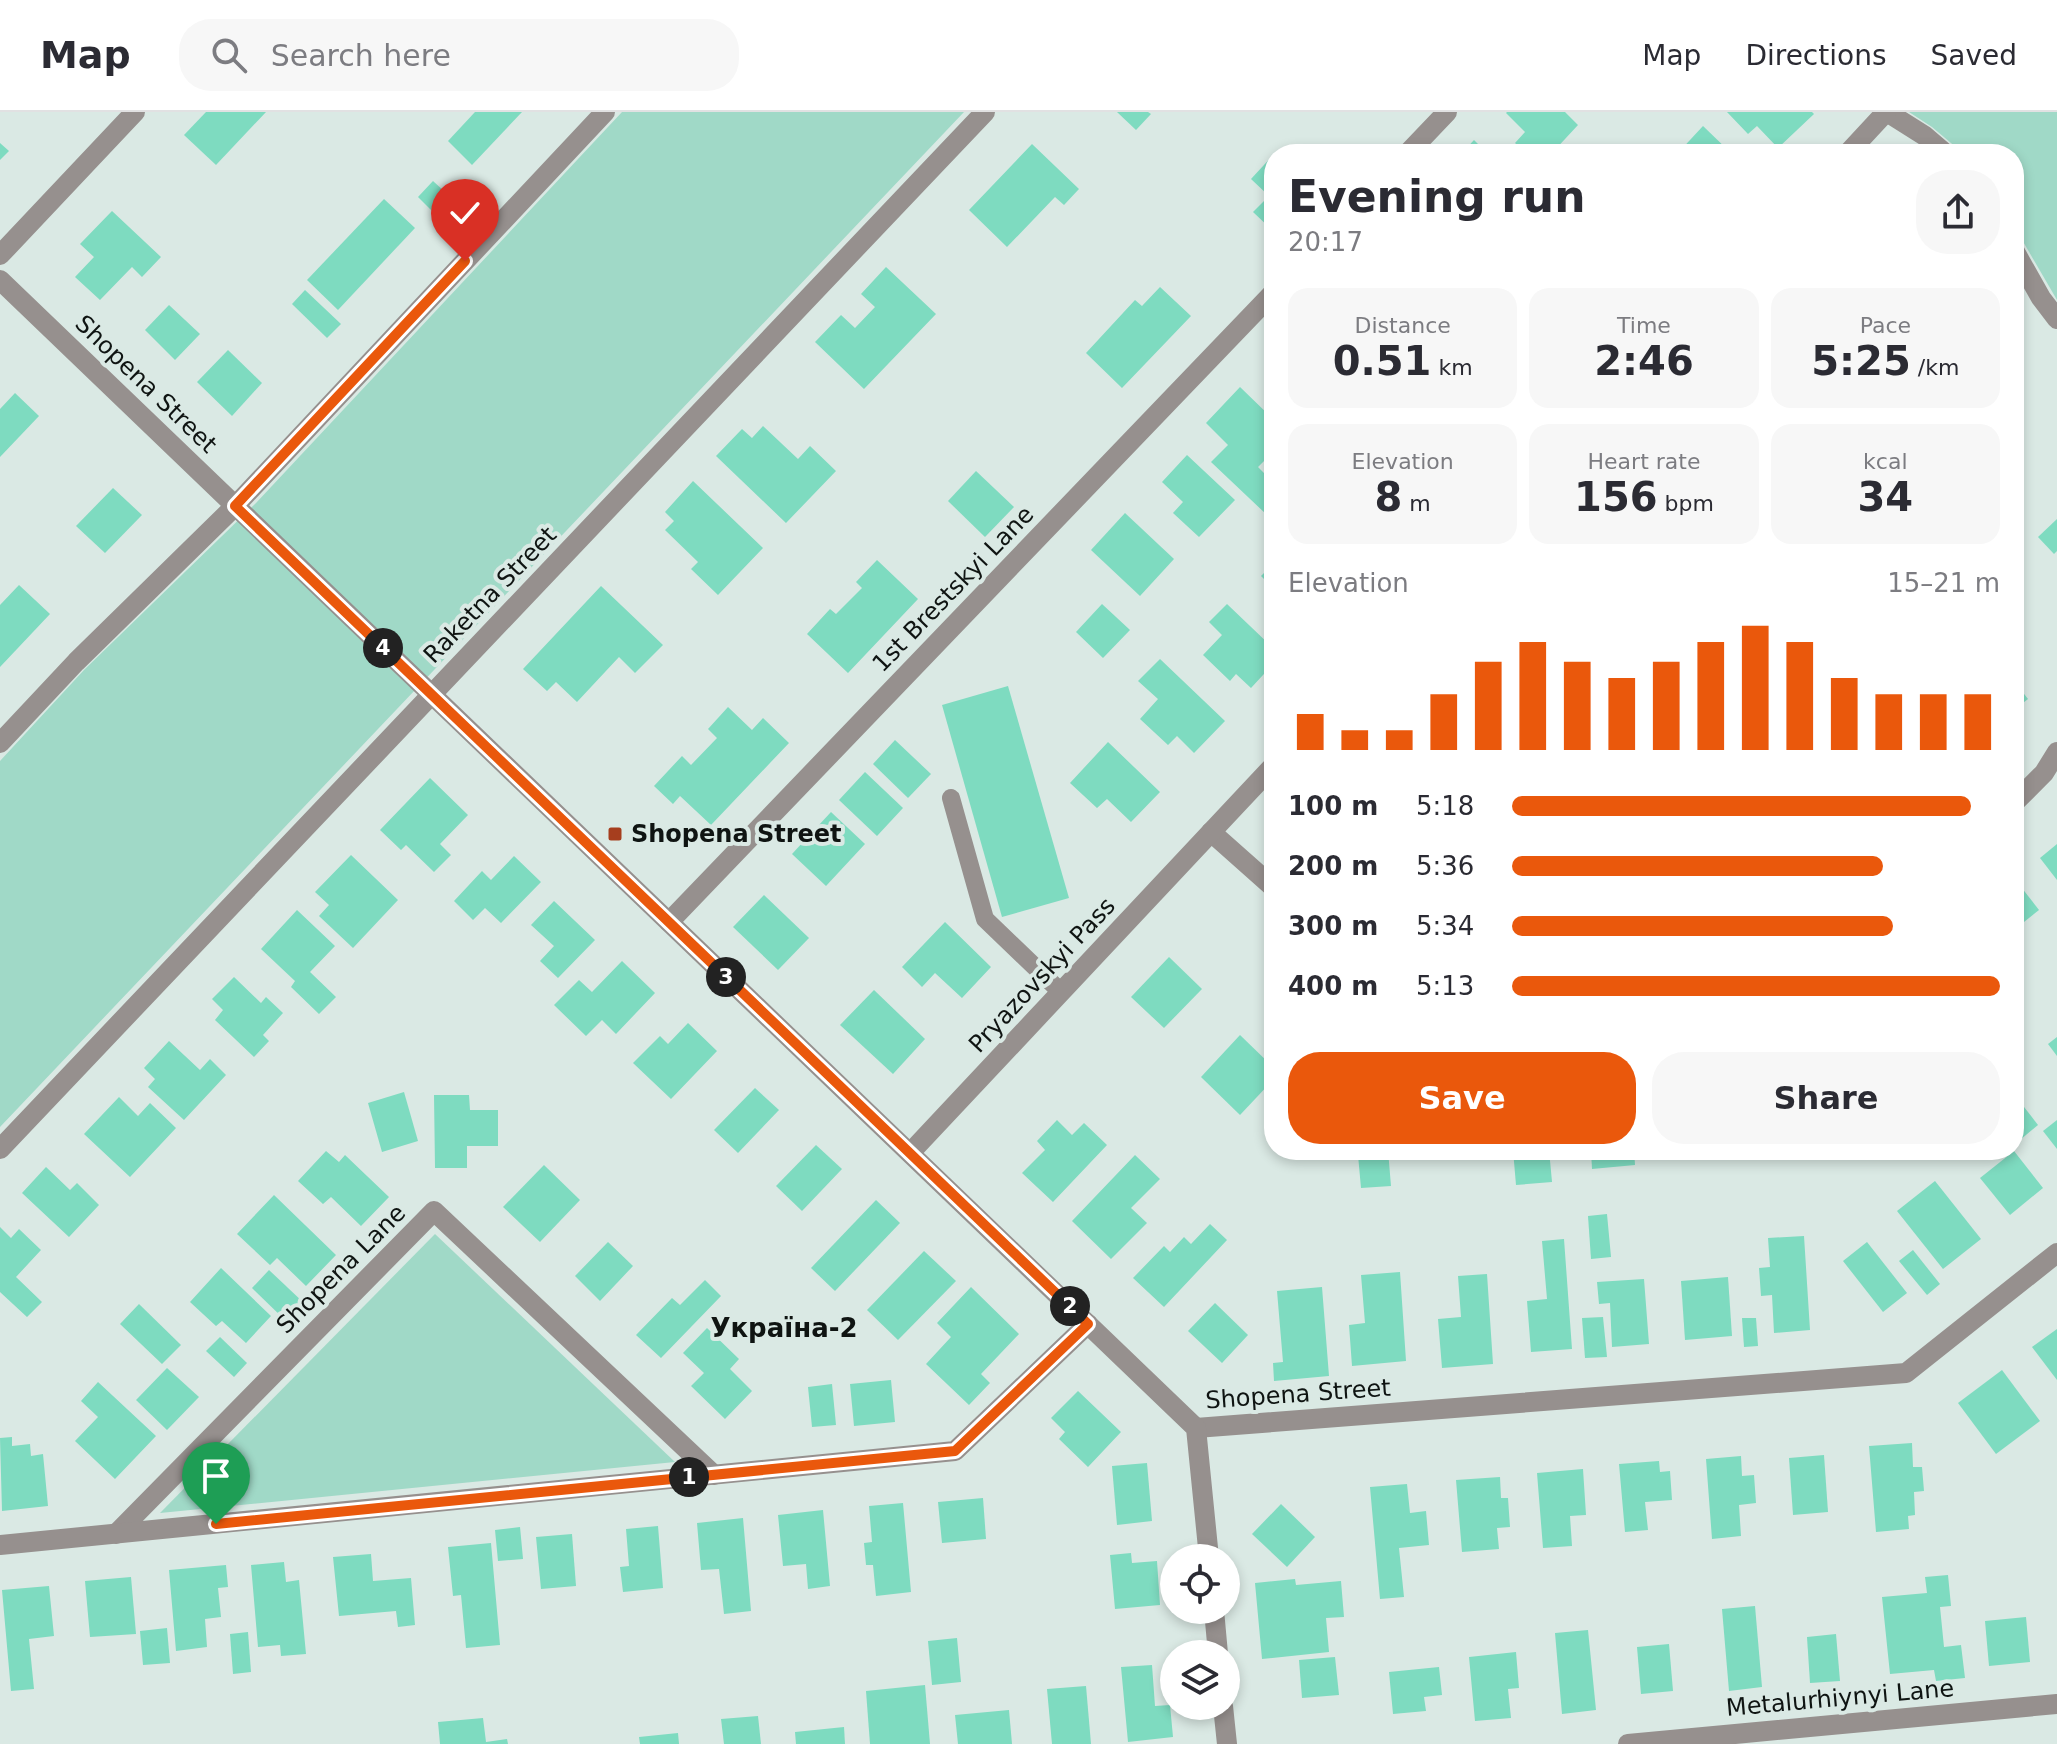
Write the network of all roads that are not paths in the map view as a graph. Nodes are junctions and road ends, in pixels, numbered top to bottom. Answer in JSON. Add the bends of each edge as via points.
{"nodes":[{"id":1,"x":135,"y":112,"type":"edge"},
{"id":2,"x":605,"y":112,"type":"edge"},
{"id":3,"x":985,"y":112,"type":"edge"},
{"id":4,"x":1447,"y":112,"type":"edge"},
{"id":5,"x":1887,"y":112,"type":"edge"},
{"id":6,"x":1417,"y":144,"type":"edge"},
{"id":7,"x":1857,"y":144,"type":"edge"},
{"id":8,"x":1934,"y":144,"type":"edge"},
{"id":9,"x":0,"y":255,"type":"edge"},
{"id":10,"x":2024,"y":268,"type":"edge"},
{"id":11,"x":0,"y":280,"type":"edge"},
{"id":12,"x":1264,"y":302,"type":"edge"},
{"id":13,"x":2057,"y":319,"type":"edge"},
{"id":14,"x":235,"y":506,"type":"junction"},
{"id":15,"x":431,"y":694,"type":"junction"},
{"id":16,"x":0,"y":743,"type":"edge"},
{"id":17,"x":2057,"y":752,"type":"edge"},
{"id":18,"x":1264,"y":776,"type":"edge"},
{"id":19,"x":2024,"y":793,"type":"edge"},
{"id":20,"x":951,"y":798,"type":"dead end"},
{"id":21,"x":1211,"y":832,"type":"junction"},
{"id":22,"x":1264,"y":879,"type":"edge"},
{"id":23,"x":669,"y":922,"type":"junction"},
{"id":24,"x":1061,"y":992,"type":"junction"},
{"id":25,"x":0,"y":1149,"type":"edge"},
{"id":26,"x":910,"y":1153,"type":"junction"},
{"id":27,"x":2057,"y":1253,"type":"edge"},
{"id":28,"x":1088,"y":1324,"type":"junction"},
{"id":29,"x":1196,"y":1428,"type":"junction"},
{"id":30,"x":714,"y":1475,"type":"junction"},
{"id":31,"x":116,"y":1534,"type":"junction"},
{"id":32,"x":1208,"y":1544,"type":"edge"},
{"id":33,"x":0,"y":1545,"type":"edge"},
{"id":34,"x":2057,"y":1704,"type":"edge"},
{"id":35,"x":1224,"y":1720,"type":"edge"},
{"id":36,"x":1227,"y":1744,"type":"edge"},
{"id":37,"x":1628,"y":1744,"type":"edge"}],
"edges":[{"from":1,"to":9,"type":"street"},
{"from":2,"to":14,"type":"street"},
{"from":3,"to":15,"type":"street","name":"Raketna Street"},
{"from":4,"to":6,"type":"street"},
{"from":5,"to":7,"type":"street"},
{"from":5,"to":8,"type":"street"},
{"from":10,"to":13,"type":"street"},
{"from":11,"to":14,"type":"street","name":"Shopena Street"},
{"from":12,"to":23,"type":"street","name":"1st Brestskyi Lane"},
{"from":14,"to":15,"type":"street","name":"Shopena Street"},
{"from":14,"to":16,"type":"street"},
{"from":15,"to":23,"type":"street","name":"Shopena Street"},
{"from":15,"to":25,"type":"street","name":"Raketna Street"},
{"from":17,"to":19,"type":"street"},
{"from":18,"to":21,"type":"street","name":"Pryazovskyi Pass"},
{"from":20,"to":24,"type":"lane","via":[[985,919]]},
{"from":21,"to":22,"type":"street"},
{"from":21,"to":24,"type":"street","name":"Pryazovskyi Pass"},
{"from":23,"to":26,"type":"street","name":"Shopena Street"},
{"from":24,"to":26,"type":"street","name":"Pryazovskyi Pass"},
{"from":26,"to":28,"type":"street","name":"Shopena Street"},
{"from":27,"to":29,"type":"street","name":"Shopena Street","via":[[1906,1373]]},
{"from":28,"to":29,"type":"street","name":"Shopena Street"},
{"from":28,"to":30,"type":"street","via":[[955,1451]]},
{"from":29,"to":32,"type":"street"},
{"from":30,"to":31,"type":"street"},
{"from":30,"to":31,"type":"street","name":"Shopena Lane","via":[[434,1211]]},
{"from":31,"to":33,"type":"street"},
{"from":34,"to":37,"type":"street","name":"Metalurhiynyi Lane"},
{"from":35,"to":36,"type":"street"}]}
